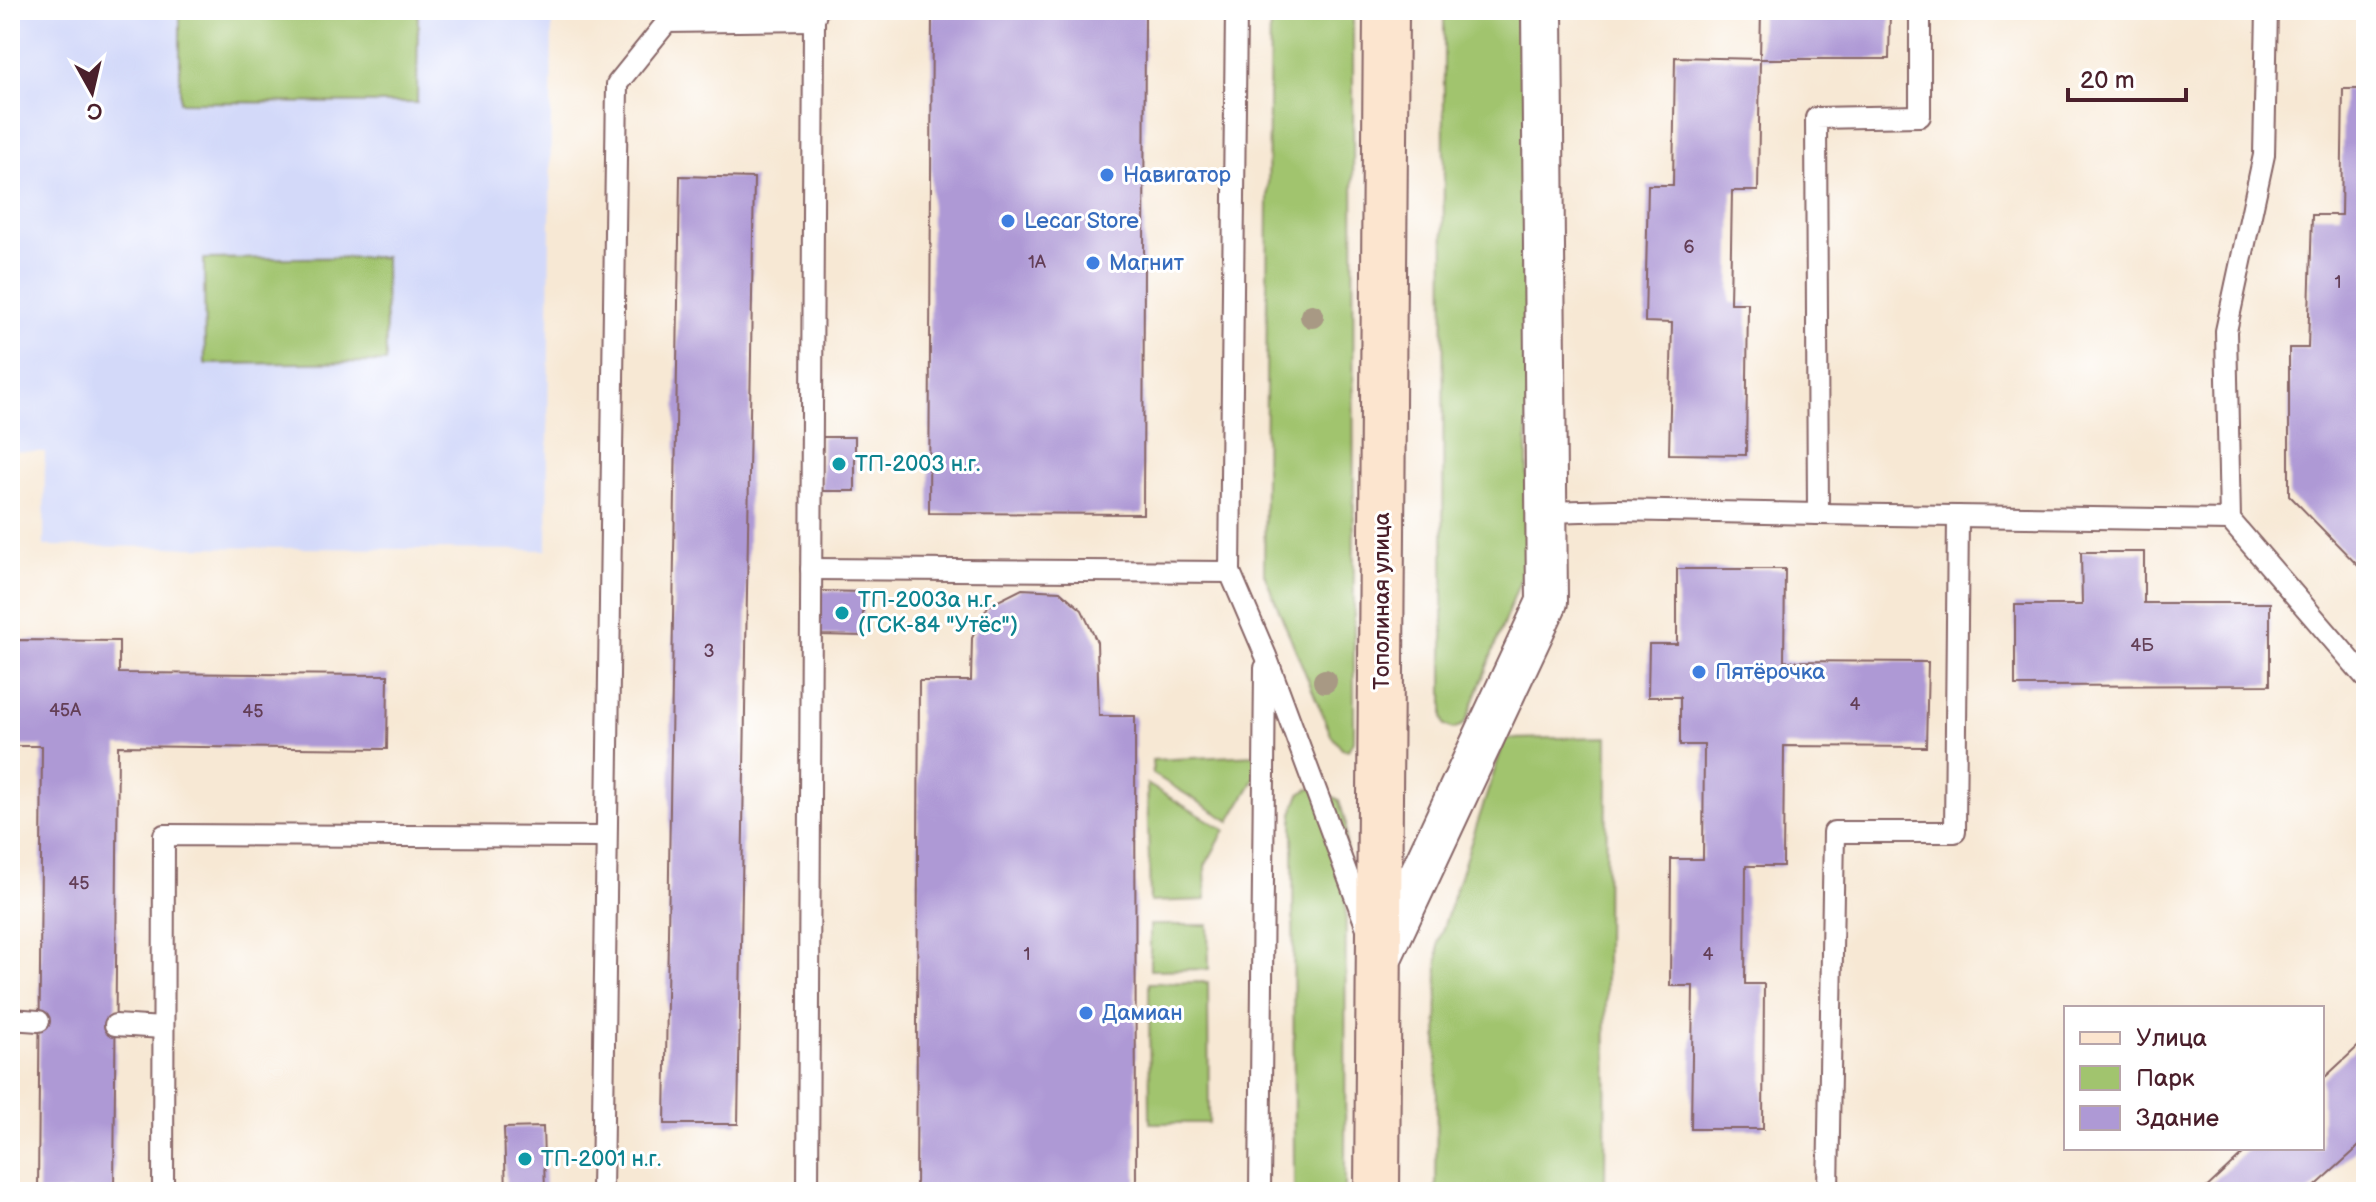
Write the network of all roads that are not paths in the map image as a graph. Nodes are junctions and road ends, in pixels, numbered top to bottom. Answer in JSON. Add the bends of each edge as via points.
{"nodes":[{"id":1,"x":1236,"y":10,"type":"edge"},
{"id":2,"x":1386,"y":10,"type":"edge"},
{"id":3,"x":1542,"y":10,"type":"edge"},
{"id":4,"x":1920,"y":10,"type":"edge"},
{"id":5,"x":2267,"y":10,"type":"edge"},
{"id":6,"x":816,"y":15,"type":"edge"},
{"id":7,"x":1548,"y":512,"type":"junction"},
{"id":8,"x":1818,"y":514,"type":"junction"},
{"id":9,"x":1958,"y":516,"type":"junction"},
{"id":10,"x":2230,"y":520,"type":"junction"},
{"id":11,"x":811,"y":569,"type":"junction"},
{"id":12,"x":1230,"y":572,"type":"junction"},
{"id":13,"x":1266,"y":656,"type":"junction"},
{"id":14,"x":2366,"y":678,"type":"edge"},
{"id":15,"x":606,"y":837,"type":"junction"},
{"id":16,"x":1379,"y":962,"type":"junction"},
{"id":17,"x":10,"y":1019,"type":"edge"},
{"id":18,"x":39,"y":1021,"type":"dead end"},
{"id":19,"x":115,"y":1025,"type":"dead end"},
{"id":20,"x":163,"y":1028,"type":"junction"},
{"id":21,"x":163,"y":1192,"type":"edge"},
{"id":22,"x":602,"y":1192,"type":"edge"},
{"id":23,"x":808,"y":1192,"type":"edge"},
{"id":24,"x":1260,"y":1192,"type":"edge"},
{"id":25,"x":1377,"y":1192,"type":"edge"},
{"id":26,"x":1828,"y":1192,"type":"edge"}],
"edges":[{"from":1,"to":12,"type":"lane"},
{"from":2,"to":16,"type":"main road","name":"Тополиная улица"},
{"from":3,"to":7,"type":"street"},
{"from":4,"to":8,"type":"lane","via":[[1920,116],[1816,118]]},
{"from":5,"to":10,"type":"lane","via":[[2264,155],[2226,331]]},
{"from":6,"to":11,"type":"lane"},
{"from":6,"to":15,"type":"lane","via":[[667,22],[617,84]]},
{"from":7,"to":8,"type":"lane"},
{"from":7,"to":16,"type":"street","via":[[1547,602]]},
{"from":8,"to":9,"type":"lane"},
{"from":9,"to":10,"type":"lane"},
{"from":9,"to":26,"type":"lane","via":[[1955,832],[1834,832]]},
{"from":10,"to":14,"type":"lane"},
{"from":11,"to":12,"type":"lane"},
{"from":11,"to":23,"type":"lane"},
{"from":12,"to":13,"type":"lane"},
{"from":13,"to":16,"type":"lane"},
{"from":13,"to":24,"type":"lane"},
{"from":15,"to":20,"type":"lane","via":[[164,835]]},
{"from":15,"to":22,"type":"lane"},
{"from":16,"to":25,"type":"main road","name":"Тополиная улица"},
{"from":17,"to":18,"type":"lane"},
{"from":19,"to":20,"type":"lane"},
{"from":20,"to":21,"type":"lane"}]}
